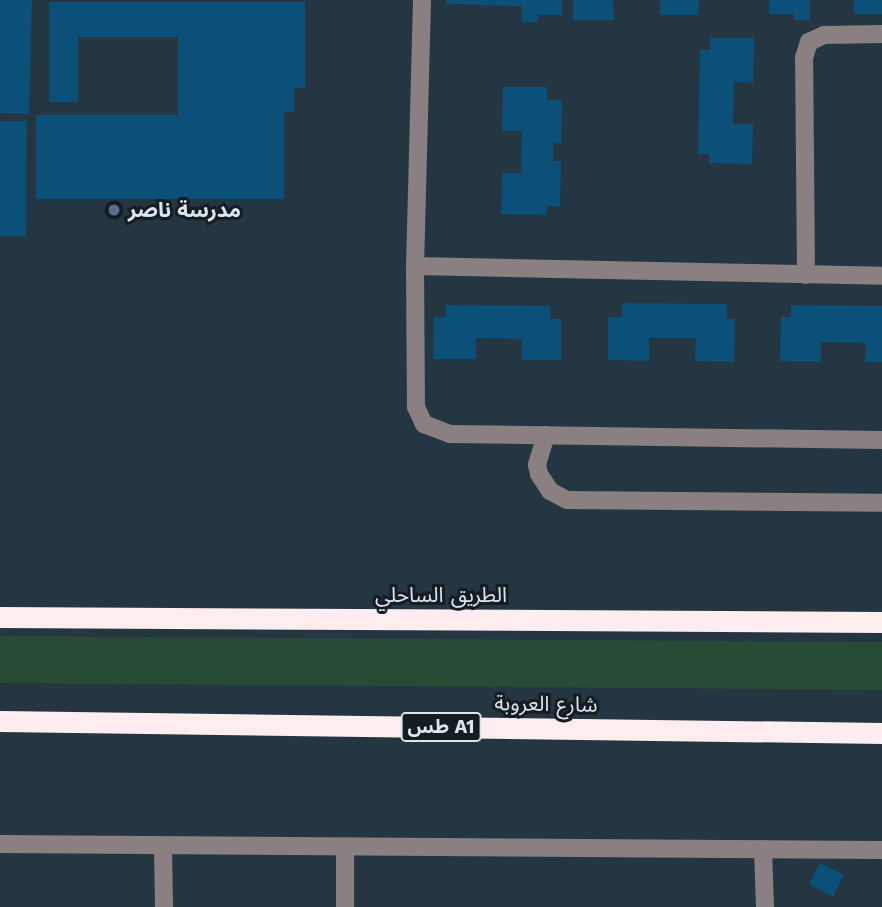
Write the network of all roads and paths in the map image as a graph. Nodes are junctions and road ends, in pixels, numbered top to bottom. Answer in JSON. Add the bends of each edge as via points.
{"nodes":[{"id":1,"x":422,"y":0,"type":"edge"},
{"id":2,"x":882,"y":34,"type":"edge"},
{"id":3,"x":415,"y":266,"type":"junction"},
{"id":4,"x":806,"y":275,"type":"junction"},
{"id":5,"x":882,"y":276,"type":"edge"},
{"id":6,"x":546,"y":435,"type":"junction"},
{"id":7,"x":882,"y":440,"type":"edge"},
{"id":8,"x":882,"y":503,"type":"edge"},
{"id":9,"x":0,"y":617,"type":"edge"},
{"id":10,"x":882,"y":622,"type":"edge"},
{"id":11,"x":0,"y":721,"type":"edge"},
{"id":12,"x":882,"y":733,"type":"edge"},
{"id":13,"x":0,"y":844,"type":"edge"},
{"id":14,"x":345,"y":847,"type":"junction"},
{"id":15,"x":163,"y":848,"type":"junction"},
{"id":16,"x":763,"y":849,"type":"junction"},
{"id":17,"x":882,"y":850,"type":"edge"},
{"id":18,"x":164,"y":907,"type":"edge"},
{"id":19,"x":345,"y":907,"type":"edge"},
{"id":20,"x":765,"y":907,"type":"edge"}],
"edges":[{"from":1,"to":3,"type":"street"},
{"from":2,"to":4,"type":"street","via":[[824,35],[809,43],[804,58]]},
{"from":3,"to":4,"type":"street"},
{"from":3,"to":6,"type":"street","via":[[416,407],[424,424],[450,434]]},
{"from":4,"to":5,"type":"street"},
{"from":6,"to":7,"type":"street"},
{"from":6,"to":8,"type":"street","via":[[537,465],[550,491],[567,500]]},
{"from":9,"to":10,"type":"highway","name":"الطريق الساحلي"},
{"from":11,"to":12,"type":"highway","name":"شارع العروبة","number":"طس A1"},
{"from":13,"to":15,"type":"street"},
{"from":14,"to":15,"type":"street"},
{"from":14,"to":16,"type":"street"},
{"from":14,"to":19,"type":"street"},
{"from":15,"to":18,"type":"street"},
{"from":16,"to":17,"type":"street"},
{"from":16,"to":20,"type":"street"}]}
